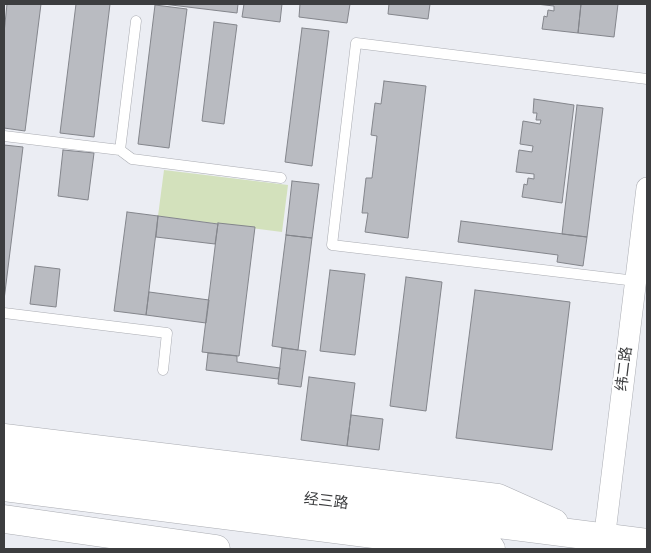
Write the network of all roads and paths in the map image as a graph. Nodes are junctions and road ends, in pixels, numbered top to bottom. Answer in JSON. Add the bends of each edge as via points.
{"nodes":[{"id":1,"x":136,"y":21,"type":"dead end"},
{"id":2,"x":647,"y":79,"type":"edge"},
{"id":3,"x":4,"y":136,"type":"edge"},
{"id":4,"x":120,"y":150,"type":"junction"},
{"id":5,"x":281,"y":178,"type":"dead end"},
{"id":6,"x":647,"y":188,"type":"edge"},
{"id":7,"x":643,"y":257,"type":"edge"},
{"id":8,"x":636,"y":281,"type":"junction"},
{"id":9,"x":4,"y":313,"type":"edge"},
{"id":10,"x":163,"y":370,"type":"dead end"},
{"id":11,"x":4,"y":438,"type":"edge"},
{"id":12,"x":4,"y":461,"type":"edge"},
{"id":13,"x":4,"y":487,"type":"edge"},
{"id":14,"x":4,"y":519,"type":"edge"},
{"id":15,"x":578,"y":534,"type":"junction"},
{"id":16,"x":647,"y":543,"type":"edge"},
{"id":17,"x":604,"y":544,"type":"edge"},
{"id":18,"x":216,"y":549,"type":"edge"},
{"id":19,"x":491,"y":549,"type":"edge"}],
"edges":[{"from":1,"to":4,"type":"lane"},
{"from":2,"to":8,"type":"lane","via":[[356,44],[332,244]]},
{"from":3,"to":4,"type":"lane"},
{"from":4,"to":5,"type":"lane","via":[[132,159]]},
{"from":6,"to":7,"type":"street","name":"纬二路"},
{"from":7,"to":8,"type":"street","name":"纬二路"},
{"from":8,"to":17,"type":"street","name":"纬二路"},
{"from":9,"to":10,"type":"lane","via":[[168,333]]},
{"from":11,"to":15,"type":"main road","via":[[498,498]]},
{"from":12,"to":15,"type":"main road","name":"经三路"},
{"from":13,"to":19,"type":"main road","name":"经三路"},
{"from":14,"to":18,"type":"main road"},
{"from":15,"to":17,"type":"main road","name":"经三路"},
{"from":16,"to":17,"type":"main road","name":"经三路"}]}
